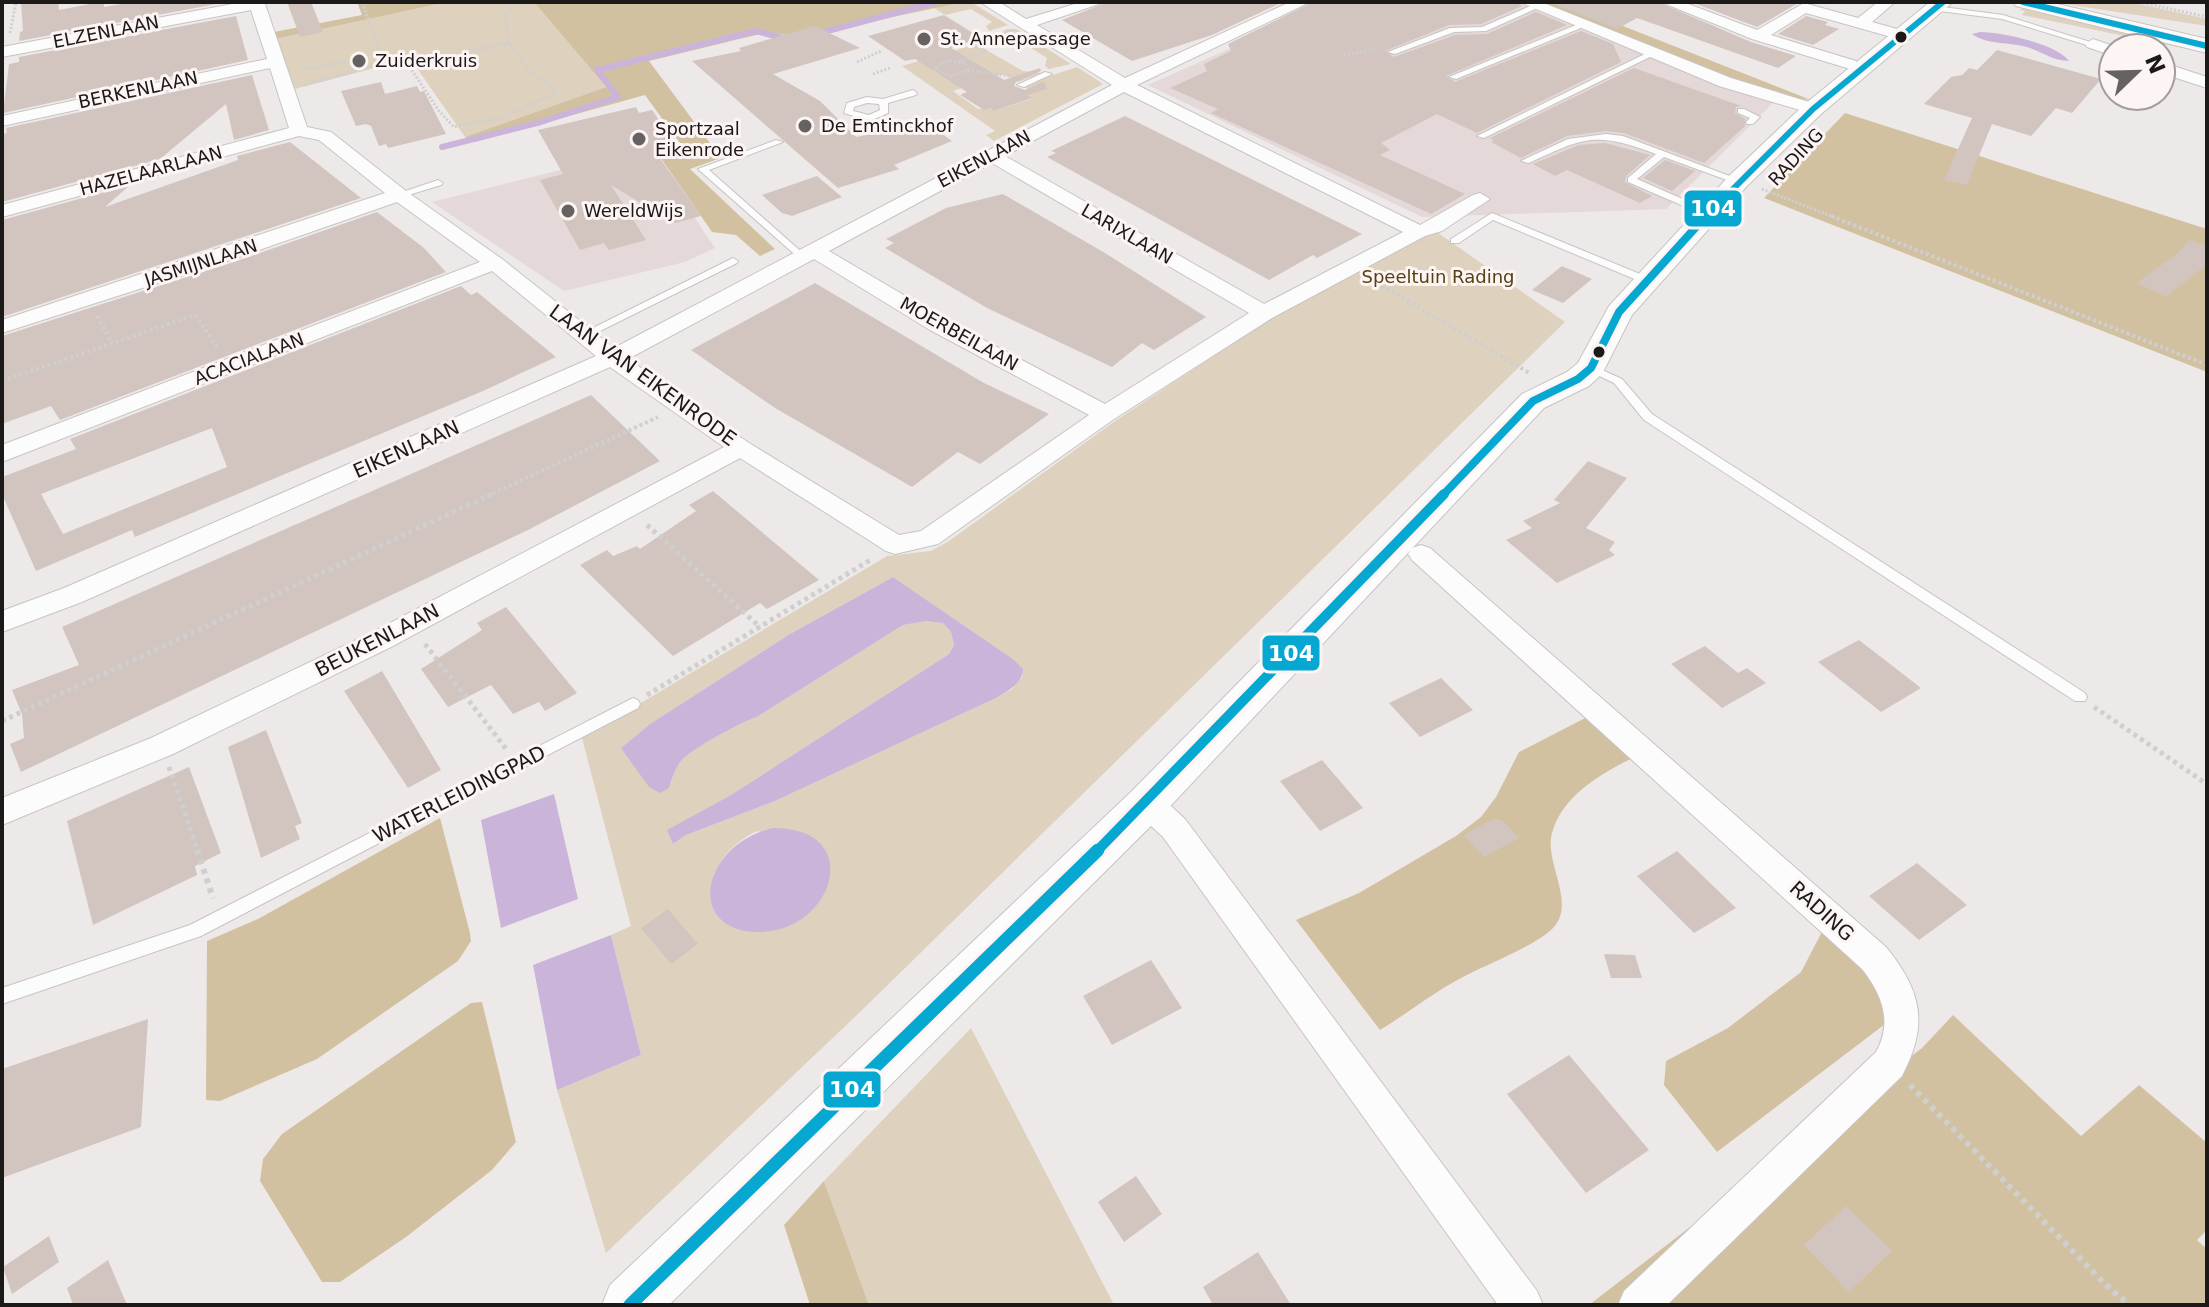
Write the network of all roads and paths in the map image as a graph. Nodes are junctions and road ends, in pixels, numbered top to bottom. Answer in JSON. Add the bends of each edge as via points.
{"nodes":[{"id":1,"x":362,"y":2,"type":"edge"},
{"id":2,"x":515,"y":2,"type":"edge"},
{"id":3,"x":988,"y":2,"type":"edge"},
{"id":4,"x":1097,"y":2,"type":"edge"},
{"id":5,"x":1302,"y":2,"type":"edge"},
{"id":6,"x":1669,"y":2,"type":"edge"},
{"id":7,"x":2023,"y":2,"type":"edge"},
{"id":8,"x":2044,"y":2,"type":"edge"},
{"id":9,"x":2139,"y":2,"type":"edge"},
{"id":10,"x":257,"y":3,"type":"edge"},
{"id":11,"x":1533,"y":4,"type":"edge"},
{"id":12,"x":1939,"y":5,"type":"edge"},
{"id":13,"x":2207,"y":17,"type":"edge"},
{"id":14,"x":1894,"y":19,"type":"edge"},
{"id":15,"x":1025,"y":24,"type":"junction"},
{"id":16,"x":1860,"y":24,"type":"junction"},
{"id":17,"x":1584,"y":25,"type":"junction"},
{"id":18,"x":2207,"y":30,"type":"edge"},
{"id":19,"x":1758,"y":36,"type":"junction"},
{"id":20,"x":997,"y":41,"type":"dead end"},
{"id":21,"x":509,"y":43,"type":"junction"},
{"id":22,"x":2093,"y":44,"type":"joint"},
{"id":23,"x":2097,"y":45,"type":"edge"},
{"id":24,"x":2207,"y":46,"type":"edge"},
{"id":25,"x":881,"y":51,"type":"dead end"},
{"id":26,"x":2,"y":52,"type":"edge"},
{"id":27,"x":1392,"y":52,"type":"joint"},
{"id":28,"x":1654,"y":53,"type":"junction"},
{"id":29,"x":1344,"y":55,"type":"dead end"},
{"id":30,"x":347,"y":61,"type":"dead end"},
{"id":31,"x":959,"y":61,"type":"junction"},
{"id":32,"x":857,"y":62,"type":"dead end"},
{"id":33,"x":384,"y":63,"type":"junction"},
{"id":34,"x":407,"y":63,"type":"junction"},
{"id":35,"x":1850,"y":64,"type":"dead end"},
{"id":36,"x":890,"y":68,"type":"dead end"},
{"id":37,"x":968,"y":70,"type":"junction"},
{"id":38,"x":939,"y":73,"type":"junction"},
{"id":39,"x":2177,"y":73,"type":"edge"},
{"id":40,"x":873,"y":74,"type":"dead end"},
{"id":41,"x":1048,"y":74,"type":"dead end"},
{"id":42,"x":280,"y":75,"type":"junction"},
{"id":43,"x":930,"y":76,"type":"dead end"},
{"id":44,"x":1453,"y":77,"type":"dead end"},
{"id":45,"x":2207,"y":83,"type":"edge"},
{"id":46,"x":1022,"y":84,"type":"joint"},
{"id":47,"x":1124,"y":85,"type":"junction"},
{"id":48,"x":913,"y":93,"type":"dead end"},
{"id":49,"x":883,"y":102,"type":"dead end"},
{"id":50,"x":1813,"y":109,"type":"junction"},
{"id":51,"x":1741,"y":111,"type":"dead end"},
{"id":52,"x":2,"y":121,"type":"edge"},
{"id":53,"x":1750,"y":122,"type":"dead end"},
{"id":54,"x":299,"y":131,"type":"junction"},
{"id":55,"x":1481,"y":136,"type":"dead end"},
{"id":56,"x":779,"y":142,"type":"dead end"},
{"id":57,"x":991,"y":155,"type":"junction"},
{"id":58,"x":1661,"y":155,"type":"junction"},
{"id":59,"x":1526,"y":161,"type":"dead end"},
{"id":60,"x":438,"y":183,"type":"dead end"},
{"id":61,"x":1761,"y":186,"type":"junction"},
{"id":62,"x":399,"y":195,"type":"junction"},
{"id":63,"x":1480,"y":199,"type":"dead end"},
{"id":64,"x":2,"y":211,"type":"edge"},
{"id":65,"x":1709,"y":214,"type":"junction"},
{"id":66,"x":1418,"y":232,"type":"junction"},
{"id":67,"x":1455,"y":241,"type":"dead end"},
{"id":68,"x":808,"y":254,"type":"junction"},
{"id":69,"x":733,"y":261,"type":"dead end"},
{"id":70,"x":495,"y":263,"type":"junction"},
{"id":71,"x":1351,"y":267,"type":"junction"},
{"id":72,"x":1648,"y":281,"type":"junction"},
{"id":73,"x":88,"y":300,"type":"junction"},
{"id":74,"x":1264,"y":313,"type":"junction"},
{"id":75,"x":2,"y":327,"type":"edge"},
{"id":76,"x":584,"y":335,"type":"junction"},
{"id":77,"x":112,"y":343,"type":"junction"},
{"id":78,"x":612,"y":358,"type":"junction"},
{"id":79,"x":2207,"y":365,"type":"edge"},
{"id":80,"x":231,"y":367,"type":"junction"},
{"id":81,"x":1591,"y":368,"type":"junction"},
{"id":82,"x":2,"y":381,"type":"edge"},
{"id":83,"x":1558,"y":388,"type":"junction"},
{"id":84,"x":681,"y":406,"type":"junction"},
{"id":85,"x":1106,"y":414,"type":"junction"},
{"id":86,"x":741,"y":448,"type":"junction"},
{"id":87,"x":2,"y":454,"type":"edge"},
{"id":88,"x":629,"y":508,"type":"junction"},
{"id":89,"x":895,"y":545,"type":"junction"},
{"id":90,"x":1421,"y":554,"type":"dead end"},
{"id":91,"x":2,"y":622,"type":"edge"},
{"id":92,"x":410,"y":625,"type":"junction"},
{"id":93,"x":760,"y":627,"type":"junction"},
{"id":94,"x":2080,"y":697,"type":"joint"},
{"id":95,"x":633,"y":704,"type":"joint"},
{"id":96,"x":2,"y":721,"type":"edge"},
{"id":97,"x":162,"y":746,"type":"junction"},
{"id":98,"x":517,"y":764,"type":"junction"},
{"id":99,"x":2207,"y":784,"type":"edge"},
{"id":100,"x":1147,"y":803,"type":"junction"},
{"id":101,"x":2,"y":812,"type":"edge"},
{"id":102,"x":220,"y":918,"type":"junction"},
{"id":103,"x":2,"y":996,"type":"edge"},
{"id":104,"x":1889,"y":1064,"type":"junction"},
{"id":105,"x":630,"y":1305,"type":"edge"},
{"id":106,"x":1523,"y":1305,"type":"edge"},
{"id":107,"x":1638,"y":1305,"type":"edge"},
{"id":108,"x":2130,"y":1305,"type":"edge"}],
"edges":[{"from":1,"to":33,"type":"path"},
{"from":2,"to":21,"type":"path","via":[[503,20]]},
{"from":3,"to":15,"type":"street"},
{"from":4,"to":15,"type":"street"},
{"from":5,"to":47,"type":"street","name":"EIKENLAAN"},
{"from":6,"to":19,"type":"street"},
{"from":7,"to":24,"type":"main road"},
{"from":8,"to":18,"type":"main road"},
{"from":9,"to":13,"type":"path"},
{"from":10,"to":26,"type":"street","name":"ELZENLAAN"},
{"from":10,"to":42,"type":"street"},
{"from":11,"to":17,"type":"street"},
{"from":11,"to":27,"type":"lane","via":[[1483,29],[1453,30]]},
{"from":12,"to":14,"type":"main road","name":"RADING"},
{"from":12,"to":22,"type":"lane","via":[[2003,17]]},
{"from":14,"to":16,"type":"street"},
{"from":14,"to":16,"type":"street"},
{"from":14,"to":50,"type":"main road","name":"RADING"},
{"from":15,"to":47,"type":"street"},
{"from":16,"to":19,"type":"street","via":[[1804,8]]},
{"from":17,"to":28,"type":"street"},
{"from":17,"to":44,"type":"lane"},
{"from":19,"to":35,"type":"street"},
{"from":20,"to":31,"type":"path"},
{"from":21,"to":34,"type":"path"},
{"from":21,"to":34,"type":"path","via":[[530,71],[557,92],[502,118],[467,126],[454,127]]},
{"from":22,"to":23,"type":"street"},
{"from":25,"to":32,"type":"path"},
{"from":27,"to":29,"type":"path","via":[[1377,48]]},
{"from":28,"to":50,"type":"street"},
{"from":28,"to":55,"type":"lane"},
{"from":30,"to":42,"type":"path"},
{"from":31,"to":37,"type":"path"},
{"from":31,"to":38,"type":"path","via":[[940,63],[935,68]]},
{"from":33,"to":34,"type":"path"},
{"from":33,"to":42,"type":"path"},
{"from":36,"to":40,"type":"path"},
{"from":37,"to":38,"type":"path","via":[[951,76]]},
{"from":37,"to":46,"type":"path","via":[[1005,74]]},
{"from":38,"to":43,"type":"path"},
{"from":39,"to":45,"type":"street"},
{"from":41,"to":46,"type":"lane"},
{"from":42,"to":52,"type":"street","name":"BERKENLAAN"},
{"from":42,"to":54,"type":"street"},
{"from":47,"to":57,"type":"street","name":"EIKENLAAN"},
{"from":47,"to":66,"type":"street"},
{"from":48,"to":49,"type":"lane"},
{"from":50,"to":61,"type":"main road","name":"RADING"},
{"from":51,"to":53,"type":"lane","via":[[1756,117]]},
{"from":54,"to":62,"type":"street","name":"LAAN VAN EIKENRODE","via":[[325,136]]},
{"from":54,"to":64,"type":"street","name":"HAZELAARLAAN"},
{"from":56,"to":68,"type":"lane","via":[[703,169]]},
{"from":57,"to":68,"type":"street","name":"EIKENLAAN"},
{"from":57,"to":74,"type":"street","name":"LARIXLAAN"},
{"from":58,"to":59,"type":"lane","name":"RADING","via":[[1620,138],[1583,135]]},
{"from":58,"to":61,"type":"lane","name":"RADING"},
{"from":58,"to":65,"type":"lane","via":[[1631,180]]},
{"from":60,"to":62,"type":"lane"},
{"from":61,"to":65,"type":"main road","name":"RADING"},
{"from":61,"to":79,"type":"path"},
{"from":62,"to":70,"type":"street","name":"LAAN VAN EIKENRODE"},
{"from":62,"to":73,"type":"street","name":"JASMIJNLAAN"},
{"from":63,"to":66,"type":"street"},
{"from":65,"to":72,"type":"main road","name":"RADING"},
{"from":66,"to":71,"type":"street"},
{"from":67,"to":72,"type":"lane","via":[[1492,216]]},
{"from":68,"to":78,"type":"street","name":"EIKENLAAN"},
{"from":68,"to":85,"type":"street","name":"MOERBEILAAN"},
{"from":69,"to":76,"type":"lane"},
{"from":70,"to":76,"type":"street","name":"LAAN VAN EIKENRODE"},
{"from":70,"to":80,"type":"street","name":"ACACIALAAN"},
{"from":71,"to":74,"type":"street"},
{"from":71,"to":83,"type":"path"},
{"from":72,"to":81,"type":"main road","name":"RADING","via":[[1619,312]]},
{"from":73,"to":75,"type":"street","name":"JASMIJNLAAN"},
{"from":73,"to":77,"type":"path"},
{"from":74,"to":85,"type":"street"},
{"from":76,"to":78,"type":"street","name":"LAAN VAN EIKENRODE"},
{"from":77,"to":80,"type":"path","via":[[195,315]]},
{"from":77,"to":82,"type":"path"},
{"from":78,"to":84,"type":"street","name":"LAAN VAN EIKENRODE"},
{"from":78,"to":91,"type":"street","name":"EIKENLAAN"},
{"from":80,"to":87,"type":"street","name":"ACACIALAAN"},
{"from":81,"to":83,"type":"main road"},
{"from":81,"to":94,"type":"lane","via":[[1618,381],[1648,417]]},
{"from":83,"to":100,"type":"main road","via":[[1533,401]]},
{"from":84,"to":86,"type":"street","name":"LAAN VAN EIKENRODE"},
{"from":84,"to":96,"type":"path"},
{"from":85,"to":89,"type":"street","via":[[929,538]]},
{"from":86,"to":88,"type":"street","name":"BEUKENLAAN"},
{"from":86,"to":89,"type":"street","name":"LAAN VAN EIKENRODE"},
{"from":88,"to":92,"type":"street","name":"BEUKENLAAN"},
{"from":88,"to":93,"type":"path"},
{"from":89,"to":93,"type":"path"},
{"from":90,"to":104,"type":"street","name":"RADING","via":[[1874,958],[1903,1009],[1901,1039]]},
{"from":92,"to":97,"type":"street","name":"BEUKENLAAN"},
{"from":92,"to":98,"type":"path"},
{"from":93,"to":95,"type":"path"},
{"from":94,"to":99,"type":"path"},
{"from":95,"to":98,"type":"lane","name":"WATERLEIDINGPAD"},
{"from":97,"to":101,"type":"street","name":"BEUKENLAAN"},
{"from":97,"to":102,"type":"path"},
{"from":98,"to":102,"type":"lane","name":"WATERLEIDINGPAD"},
{"from":100,"to":105,"type":"main road"},
{"from":100,"to":106,"type":"street","via":[[1184,841]]},
{"from":102,"to":103,"type":"lane","name":"WATERLEIDINGPAD"},
{"from":104,"to":107,"type":"street","name":"RADING"},
{"from":104,"to":108,"type":"path"}]}
